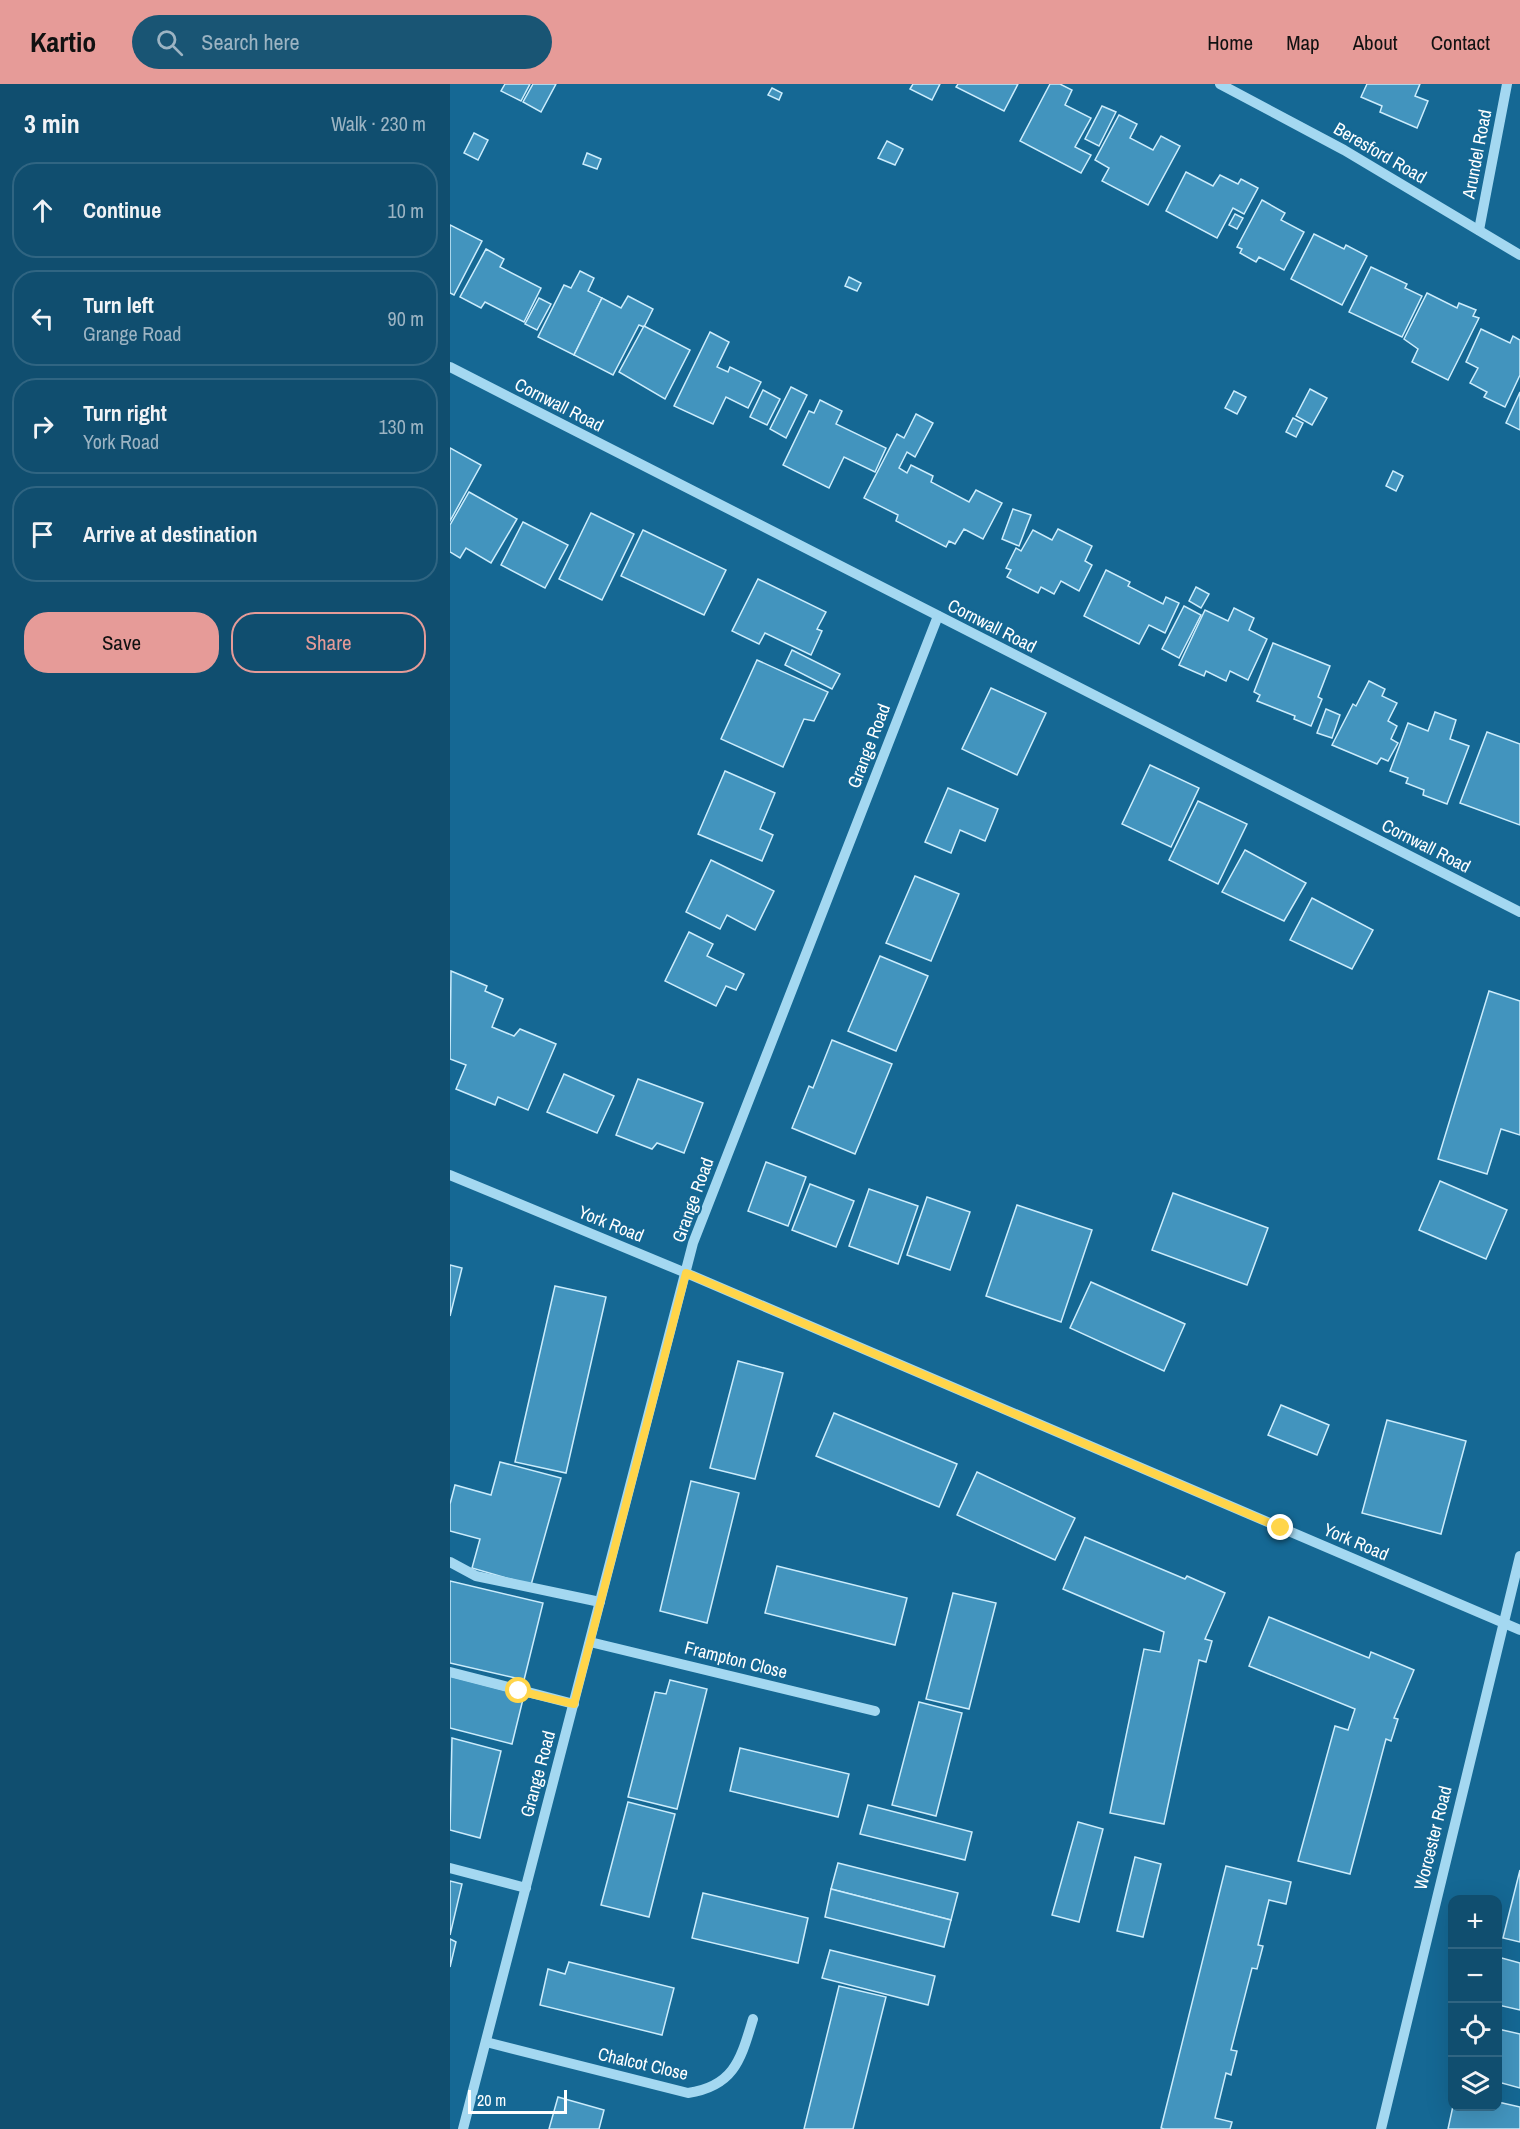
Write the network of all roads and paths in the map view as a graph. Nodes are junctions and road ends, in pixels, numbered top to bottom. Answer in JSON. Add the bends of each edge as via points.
{"nodes":[{"id":1,"x":1220,"y":84,"type":"edge"},
{"id":2,"x":1507,"y":84,"type":"edge"},
{"id":3,"x":1479,"y":231,"type":"junction"},
{"id":4,"x":1520,"y":255,"type":"edge"},
{"id":5,"x":450,"y":368,"type":"edge"},
{"id":6,"x":938,"y":616,"type":"junction"},
{"id":7,"x":1520,"y":912,"type":"edge"},
{"id":8,"x":450,"y":1175,"type":"edge"},
{"id":9,"x":686,"y":1273,"type":"junction"},
{"id":10,"x":1520,"y":1556,"type":"edge"},
{"id":11,"x":450,"y":1562,"type":"edge"},
{"id":12,"x":600,"y":1602,"type":"junction"},
{"id":13,"x":1503,"y":1623,"type":"junction"},
{"id":14,"x":1520,"y":1630,"type":"edge"},
{"id":15,"x":590,"y":1642,"type":"junction"},
{"id":16,"x":450,"y":1672,"type":"edge"},
{"id":17,"x":574,"y":1704,"type":"junction"},
{"id":18,"x":875,"y":1711,"type":"dead end"},
{"id":19,"x":450,"y":1868,"type":"edge"},
{"id":20,"x":526,"y":1888,"type":"junction"},
{"id":21,"x":753,"y":2019,"type":"dead end"},
{"id":22,"x":486,"y":2042,"type":"junction"},
{"id":23,"x":463,"y":2129,"type":"edge"},
{"id":24,"x":1381,"y":2129,"type":"edge"}],
"edges":[{"from":1,"to":3,"type":"street","name":"Beresford Road","via":[[1344,150]]},
{"from":2,"to":3,"type":"street","name":"Arundel Road"},
{"from":3,"to":4,"type":"street","name":"Beresford Road"},
{"from":5,"to":6,"type":"street","name":"Cornwall Road"},
{"from":6,"to":7,"type":"street","name":"Cornwall Road"},
{"from":6,"to":9,"type":"street","name":"Grange Road","via":[[693,1243]]},
{"from":8,"to":9,"type":"street","name":"York Road"},
{"from":9,"to":12,"type":"street","name":"Grange Road"},
{"from":9,"to":13,"type":"street","name":"York Road"},
{"from":10,"to":13,"type":"street","name":"Worcester Road"},
{"from":11,"to":12,"type":"street","via":[[476,1576]]},
{"from":12,"to":15,"type":"street","name":"Grange Road"},
{"from":13,"to":14,"type":"street","name":"York Road"},
{"from":13,"to":24,"type":"street","name":"Worcester Road"},
{"from":15,"to":17,"type":"street","name":"Grange Road"},
{"from":15,"to":18,"type":"street","name":"Frampton Close"},
{"from":16,"to":17,"type":"street"},
{"from":17,"to":20,"type":"street","name":"Grange Road"},
{"from":19,"to":20,"type":"street"},
{"from":20,"to":22,"type":"street","name":"Grange Road"},
{"from":21,"to":22,"type":"street","name":"Chalcot Close","via":[[741,2058],[732,2072],[718,2085],[688,2093]]},
{"from":22,"to":23,"type":"street","name":"Grange Road"}]}
